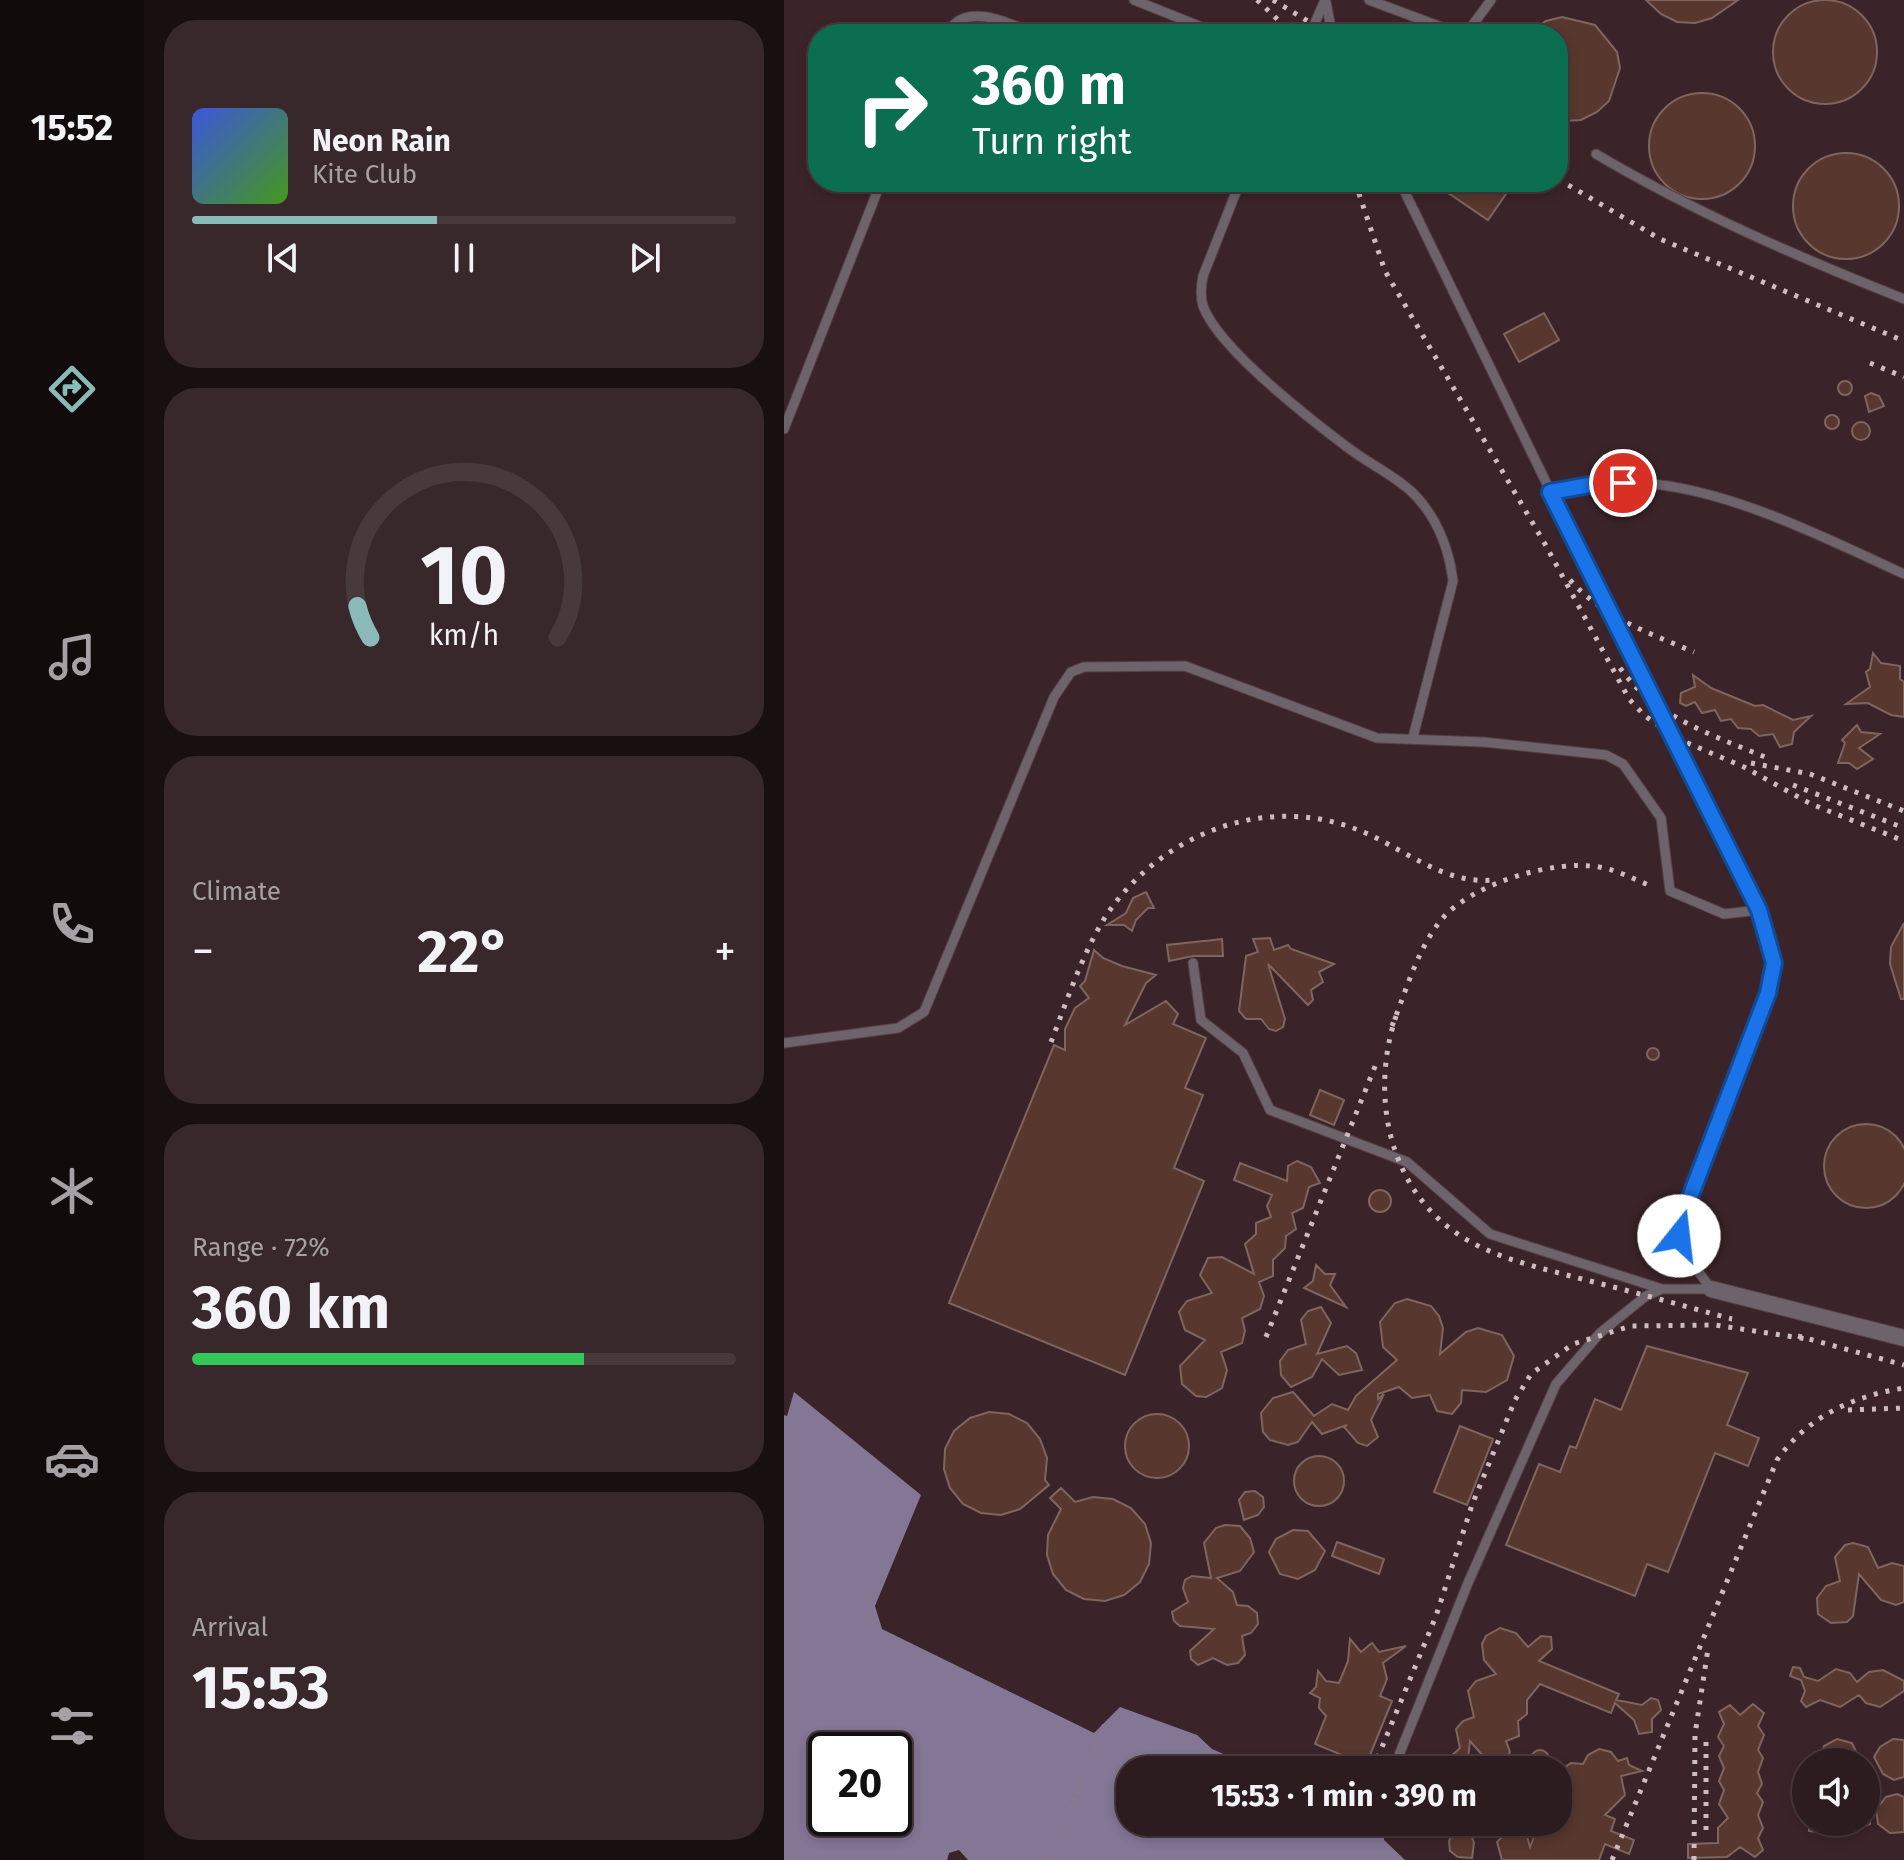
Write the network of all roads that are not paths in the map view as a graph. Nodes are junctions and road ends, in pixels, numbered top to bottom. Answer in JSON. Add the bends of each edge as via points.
{"nodes":[{"id":1,"x":1134,"y":0,"type":"edge"},
{"id":2,"x":1325,"y":0,"type":"edge"},
{"id":3,"x":1369,"y":0,"type":"edge"},
{"id":4,"x":1491,"y":0,"type":"edge"},
{"id":5,"x":955,"y":24,"type":"edge"},
{"id":6,"x":1010,"y":24,"type":"edge"},
{"id":7,"x":1194,"y":24,"type":"edge"},
{"id":8,"x":1314,"y":24,"type":"edge"},
{"id":9,"x":1330,"y":24,"type":"edge"},
{"id":10,"x":1433,"y":24,"type":"edge"},
{"id":11,"x":1473,"y":24,"type":"edge"},
{"id":12,"x":1596,"y":154,"type":"dead end"},
{"id":13,"x":877,"y":192,"type":"edge"},
{"id":14,"x":1236,"y":192,"type":"edge"},
{"id":15,"x":1405,"y":192,"type":"edge"},
{"id":16,"x":1904,"y":299,"type":"edge"},
{"id":17,"x":784,"y":429,"type":"edge"},
{"id":18,"x":1550,"y":492,"type":"junction"},
{"id":19,"x":1904,"y":574,"type":"edge"},
{"id":20,"x":1413,"y":737,"type":"junction"},
{"id":21,"x":1759,"y":910,"type":"junction"},
{"id":22,"x":1193,"y":963,"type":"dead end"},
{"id":23,"x":784,"y":1043,"type":"edge"},
{"id":24,"x":1662,"y":1289,"type":"junction"},
{"id":25,"x":1711,"y":1289,"type":"junction"},
{"id":26,"x":1904,"y":1338,"type":"edge"},
{"id":27,"x":1399,"y":1756,"type":"edge"}],
"edges":[{"from":1,"to":7,"type":"lane"},
{"from":2,"to":8,"type":"lane"},
{"from":2,"to":9,"type":"lane"},
{"from":3,"to":10,"type":"lane"},
{"from":4,"to":11,"type":"lane"},
{"from":5,"to":6,"type":"lane","via":[[975,15]]},
{"from":12,"to":16,"type":"lane","via":[[1666,195]]},
{"from":13,"to":17,"type":"lane"},
{"from":14,"to":20,"type":"lane","via":[[1203,276],[1200,293],[1208,314],[1235,351],[1349,449],[1415,495],[1436,524],[1451,561],[1453,581]]},
{"from":15,"to":18,"type":"lane"},
{"from":18,"to":19,"type":"lane","via":[[1601,483],[1644,483],[1697,494],[1781,520]]},
{"from":18,"to":21,"type":"lane"},
{"from":20,"to":21,"type":"lane","via":[[1606,755],[1623,764],[1661,818],[1670,891],[1724,914]]},
{"from":20,"to":23,"type":"lane","via":[[1359,733],[1185,666],[1084,667],[1071,672],[1054,697],[924,1012],[898,1028]]},
{"from":21,"to":25,"type":"lane","via":[[1774,963],[1768,993],[1679,1236]]},
{"from":22,"to":24,"type":"lane","via":[[1201,1020],[1243,1053],[1270,1110],[1407,1162],[1490,1234]]},
{"from":24,"to":25,"type":"lane"},
{"from":24,"to":27,"type":"lane","via":[[1600,1333],[1556,1384]]},
{"from":25,"to":26,"type":"street"}]}
